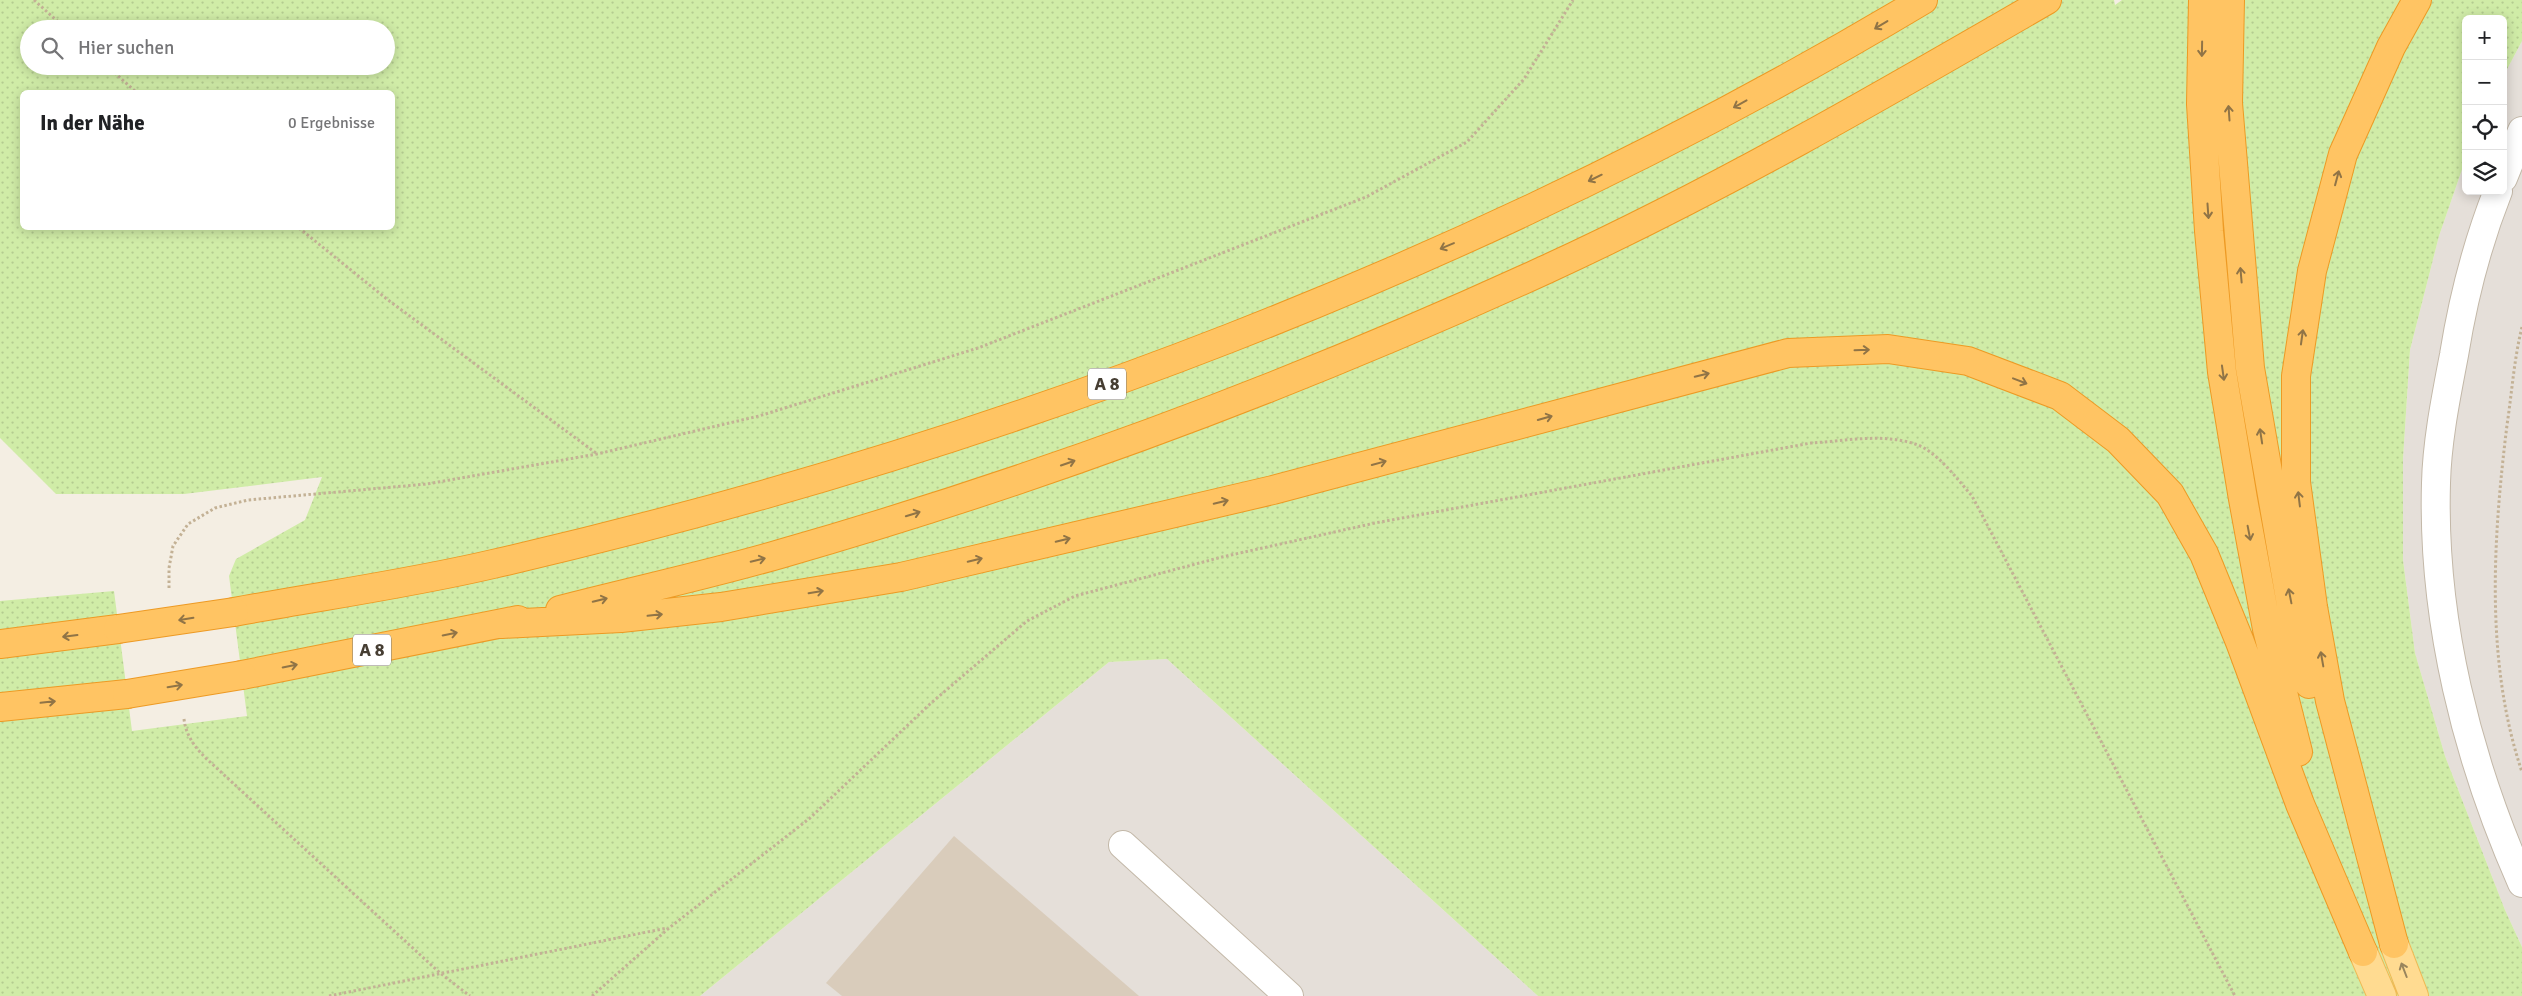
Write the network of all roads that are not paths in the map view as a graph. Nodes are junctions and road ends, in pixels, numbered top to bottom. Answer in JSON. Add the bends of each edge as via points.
{"nodes":[{"id":1,"x":1923,"y":0,"type":"edge"},
{"id":2,"x":2047,"y":0,"type":"edge"},
{"id":3,"x":2203,"y":0,"type":"edge"},
{"id":4,"x":2230,"y":0,"type":"edge"},
{"id":5,"x":2417,"y":0,"type":"edge"},
{"id":6,"x":2522,"y":131,"type":"edge"},
{"id":7,"x":2507,"y":168,"type":"edge"},
{"id":8,"x":2497,"y":195,"type":"edge"},
{"id":9,"x":502,"y":624,"type":"junction"},
{"id":10,"x":0,"y":644,"type":"edge"},
{"id":11,"x":0,"y":707,"type":"edge"},
{"id":12,"x":1124,"y":845,"type":"dead end"},
{"id":13,"x":2522,"y":883,"type":"edge"},
{"id":14,"x":2394,"y":944,"type":"junction"},
{"id":15,"x":2363,"y":952,"type":"junction"},
{"id":16,"x":1289,"y":996,"type":"edge"},
{"id":17,"x":2382,"y":996,"type":"edge"},
{"id":18,"x":2414,"y":996,"type":"edge"}],
"edges":[{"from":1,"to":10,"type":"highway","number":"A 8","one_way":true,"bridge":true,"via":[[1699,127],[1522,214],[1284,316],[1080,395],[919,449],[761,497],[490,565],[234,612]]},
{"from":9,"to":2,"type":"highway","number":"A 8","one_way":true,"via":[[777,556],[937,507],[1100,452],[1307,372],[1548,269],[1727,181]]},
{"from":3,"to":15,"type":"highway","one_way":true,"via":[[2201,104],[2209,231],[2222,372],[2243,499],[2267,629],[2287,712],[2312,800]]},
{"from":14,"to":4,"type":"highway","one_way":true,"via":[[2340,791],[2315,706],[2294,622],[2270,494],[2250,368],[2237,229],[2228,103]]},
{"from":14,"to":5,"type":"highway","one_way":true,"via":[[2330,700],[2313,607],[2296,482],[2296,376],[2312,271],[2343,154],[2390,47]]},
{"from":6,"to":7,"type":"street"},
{"from":8,"to":13,"type":"street","via":[[2464,296],[2447,390],[2436,482],[2438,560],[2457,690],[2495,814]]},
{"from":11,"to":9,"type":"highway","number":"A 8","one_way":true,"bridge":true,"via":[[127,694],[242,675]]},
{"from":9,"to":15,"type":"highway","one_way":true,"via":[[622,618],[721,607],[901,577],[1273,490],[1788,353],[1888,349],[1968,361],[2060,396],[2118,440],[2170,494],[2204,554],[2300,804]]},
{"from":12,"to":16,"type":"street"},
{"from":18,"to":14,"type":"main road","one_way":true},
{"from":15,"to":17,"type":"main road"}]}
